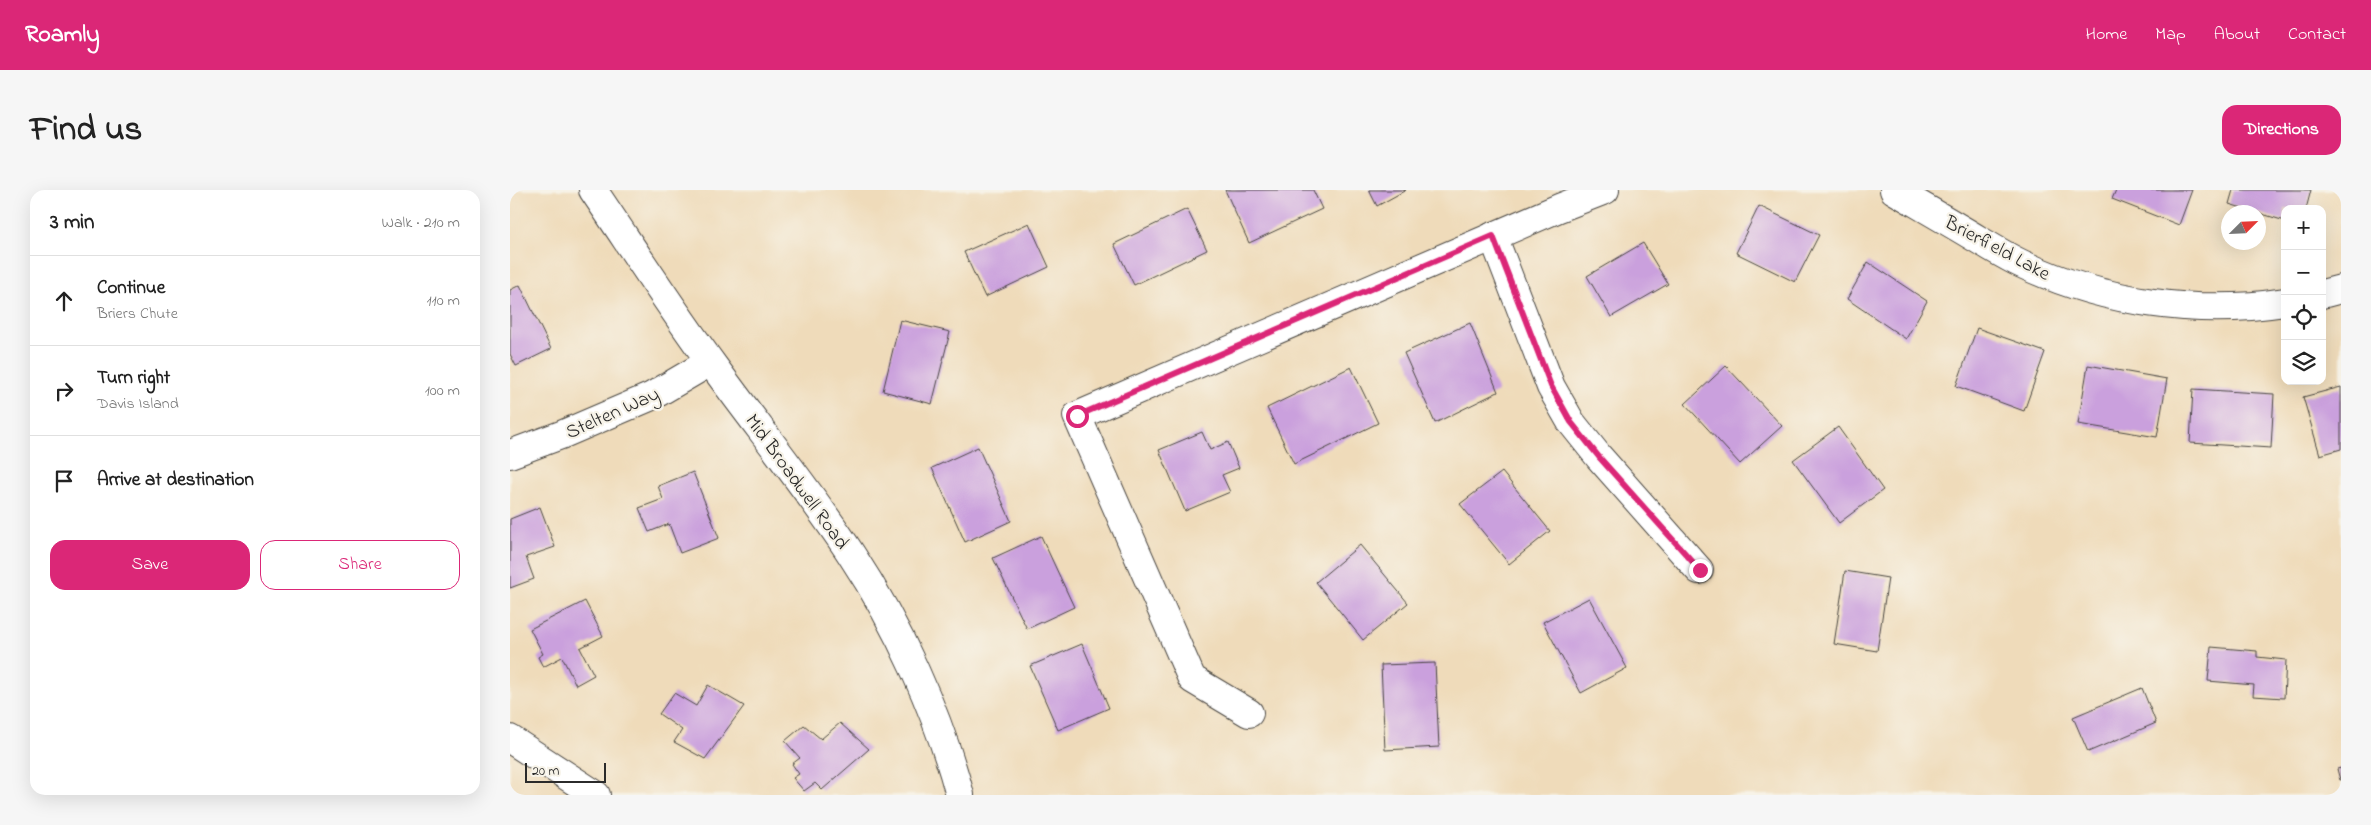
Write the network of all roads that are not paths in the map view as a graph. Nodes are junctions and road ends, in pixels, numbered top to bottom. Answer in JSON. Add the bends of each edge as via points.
{"nodes":[{"id":1,"x":593,"y":190,"type":"edge"},
{"id":2,"x":1605,"y":190,"type":"edge"},
{"id":3,"x":1894,"y":190,"type":"edge"},
{"id":4,"x":1493,"y":236,"type":"junction"},
{"id":5,"x":2341,"y":289,"type":"edge"},
{"id":6,"x":2326,"y":293,"type":"edge"},
{"id":7,"x":2281,"y":302,"type":"edge"},
{"id":8,"x":710,"y":362,"type":"junction"},
{"id":9,"x":510,"y":454,"type":"edge"},
{"id":10,"x":1700,"y":570,"type":"dead end"},
{"id":11,"x":1249,"y":713,"type":"dead end"},
{"id":12,"x":510,"y":739,"type":"edge"},
{"id":13,"x":596,"y":795,"type":"edge"},
{"id":14,"x":960,"y":795,"type":"edge"}],
"edges":[{"from":1,"to":8,"type":"street","name":"Mid Broadwell Road"},
{"from":2,"to":4,"type":"street"},
{"from":3,"to":7,"type":"street","name":"Brierfield Lake","via":[[2021,264],[2098,292],[2138,300],[2220,308]]},
{"from":4,"to":10,"type":"street","via":[[1551,386],[1571,422]]},
{"from":4,"to":11,"type":"street","via":[[1077,416],[1192,679]]},
{"from":5,"to":6,"type":"street"},
{"from":8,"to":9,"type":"street","name":"Stelten Way","via":[[652,396]]},
{"from":8,"to":14,"type":"street","name":"Mid Broadwell Road","via":[[852,554],[888,616],[921,684]]},
{"from":12,"to":13,"type":"street"}]}
